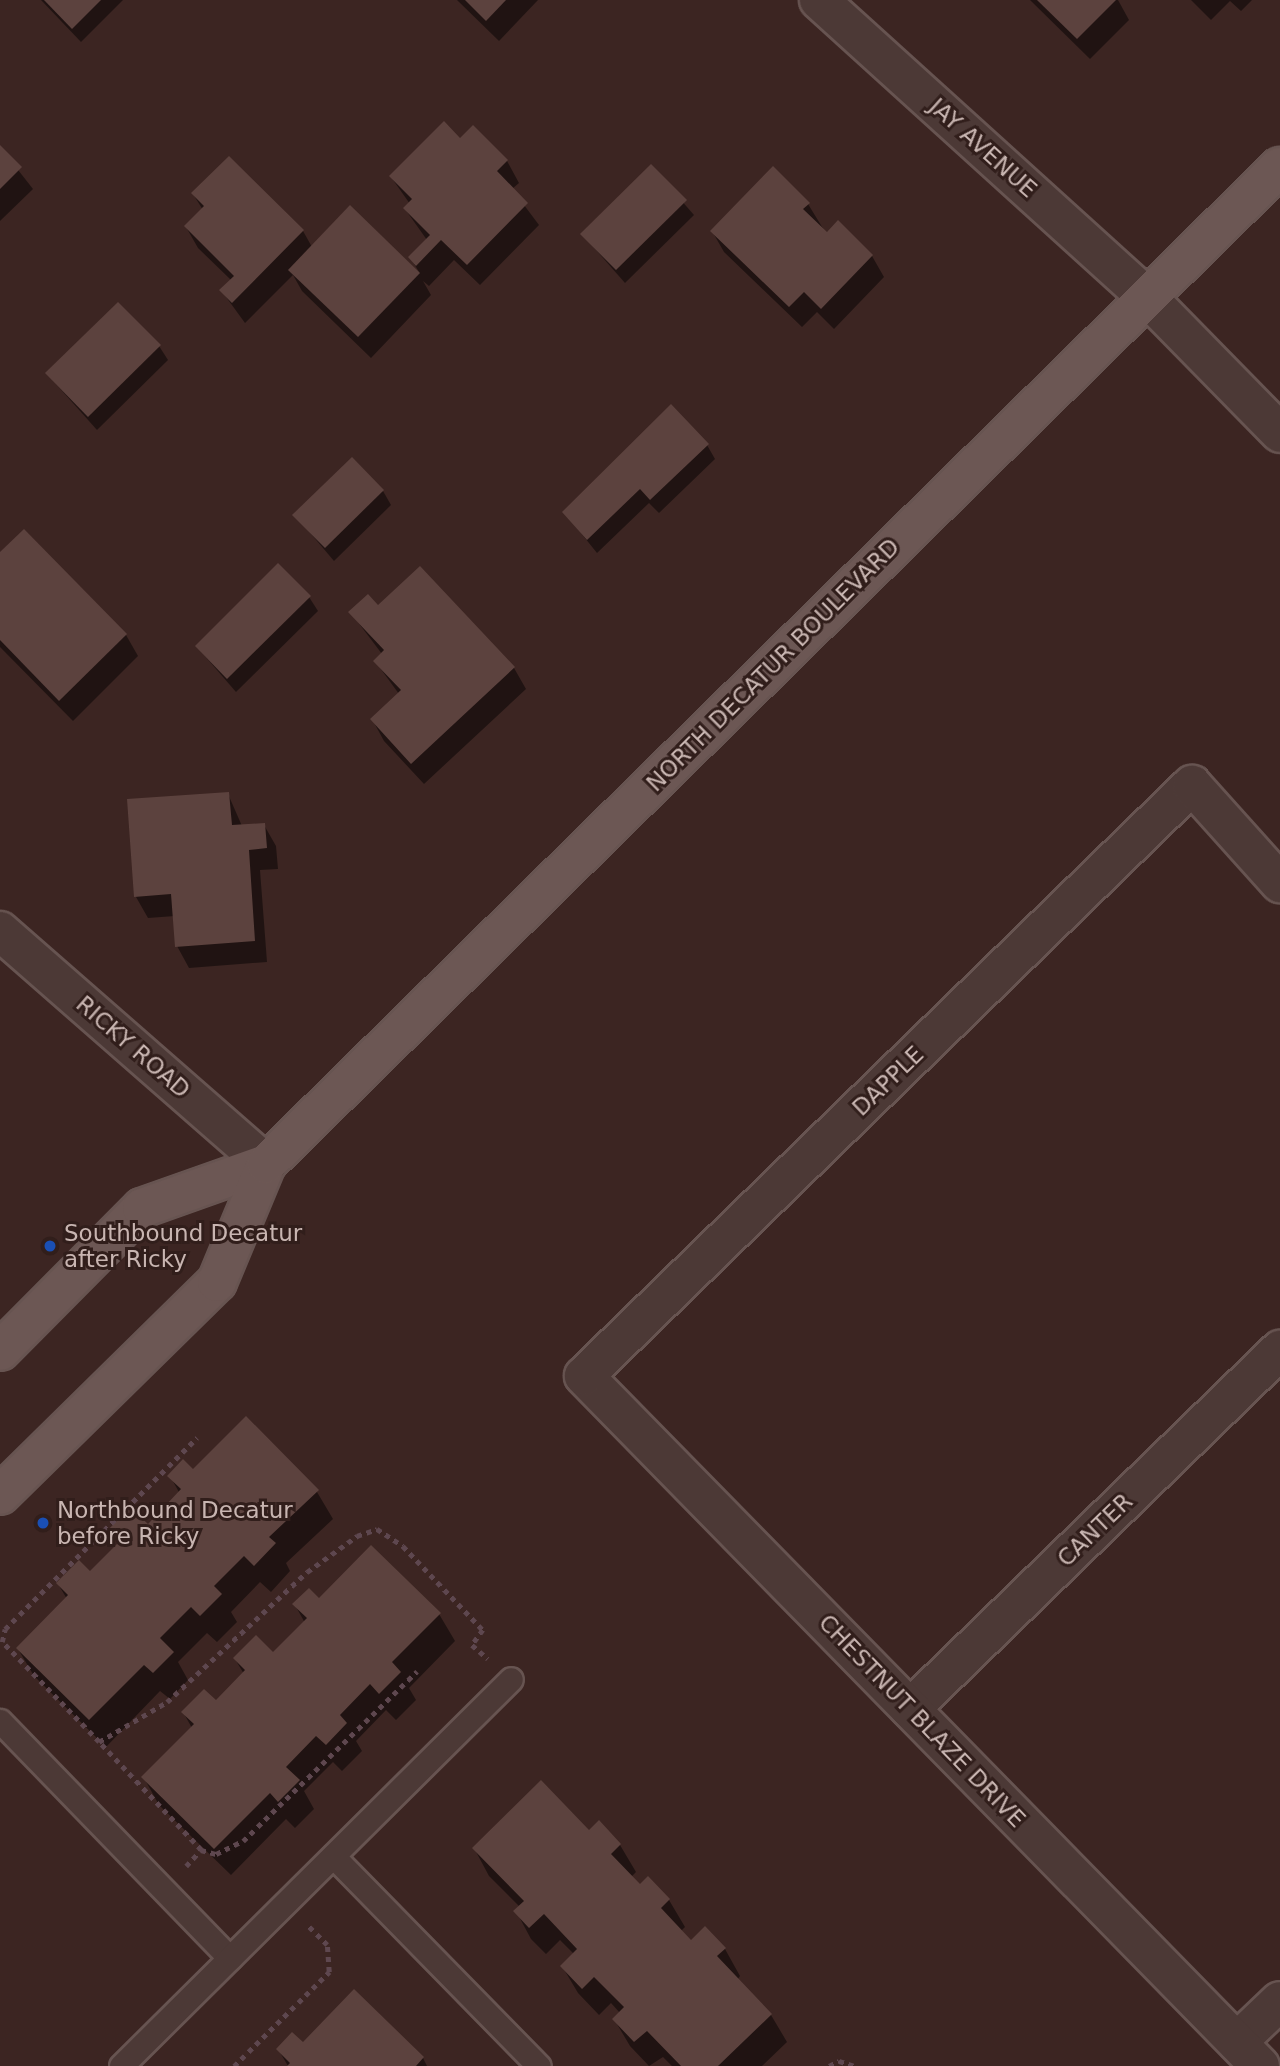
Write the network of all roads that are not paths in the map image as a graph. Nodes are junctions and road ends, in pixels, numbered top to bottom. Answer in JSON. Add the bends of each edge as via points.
{"nodes":[{"id":1,"x":818,"y":0,"type":"edge"},
{"id":2,"x":1280,"y":167,"type":"edge"},
{"id":3,"x":1147,"y":297,"type":"junction"},
{"id":4,"x":1280,"y":433,"type":"edge"},
{"id":5,"x":1280,"y":883,"type":"edge"},
{"id":6,"x":0,"y":931,"type":"edge"},
{"id":7,"x":266,"y":1164,"type":"junction"},
{"id":8,"x":1280,"y":1350,"type":"edge"},
{"id":9,"x":0,"y":1351,"type":"edge"},
{"id":10,"x":584,"y":1377,"type":"joint"},
{"id":11,"x":0,"y":1495,"type":"edge"},
{"id":12,"x":511,"y":1679,"type":"road end"},
{"id":13,"x":910,"y":1709,"type":"junction"},
{"id":14,"x":0,"y":1721,"type":"edge"},
{"id":15,"x":333,"y":1856,"type":"junction"},
{"id":16,"x":230,"y":1958,"type":"junction"},
{"id":17,"x":1280,"y":2001,"type":"edge"},
{"id":18,"x":1249,"y":2054,"type":"edge"},
{"id":19,"x":121,"y":2066,"type":"edge"},
{"id":20,"x":539,"y":2066,"type":"edge"}],
"edges":[{"from":1,"to":3,"type":"street","name":"JAY AVENUE"},
{"from":2,"to":3,"type":"main road","name":"NORTH DECATUR BOULEVARD"},
{"from":3,"to":4,"type":"street","name":"JAY AVENUE"},
{"from":3,"to":7,"type":"main road","name":"NORTH DECATUR BOULEVARD"},
{"from":5,"to":10,"type":"street","name":"DAPPLE","via":[[1192,785]]},
{"from":6,"to":7,"type":"street","name":"RICKY ROAD"},
{"from":7,"to":9,"type":"main road","name":"NORTH DECATUR BOULEVARD","via":[[142,1208]]},
{"from":7,"to":11,"type":"main road","name":"NORTH DECATUR BOULEVARD","via":[[217,1282]]},
{"from":8,"to":13,"type":"street","name":"CANTER"},
{"from":10,"to":13,"type":"street","name":"CHESTNUT BLAZE DRIVE"},
{"from":12,"to":15,"type":"lane"},
{"from":13,"to":18,"type":"street","name":"CHESTNUT BLAZE DRIVE"},
{"from":14,"to":16,"type":"lane"},
{"from":15,"to":16,"type":"lane"},
{"from":15,"to":20,"type":"lane"},
{"from":16,"to":19,"type":"lane"},
{"from":17,"to":18,"type":"street"}]}
